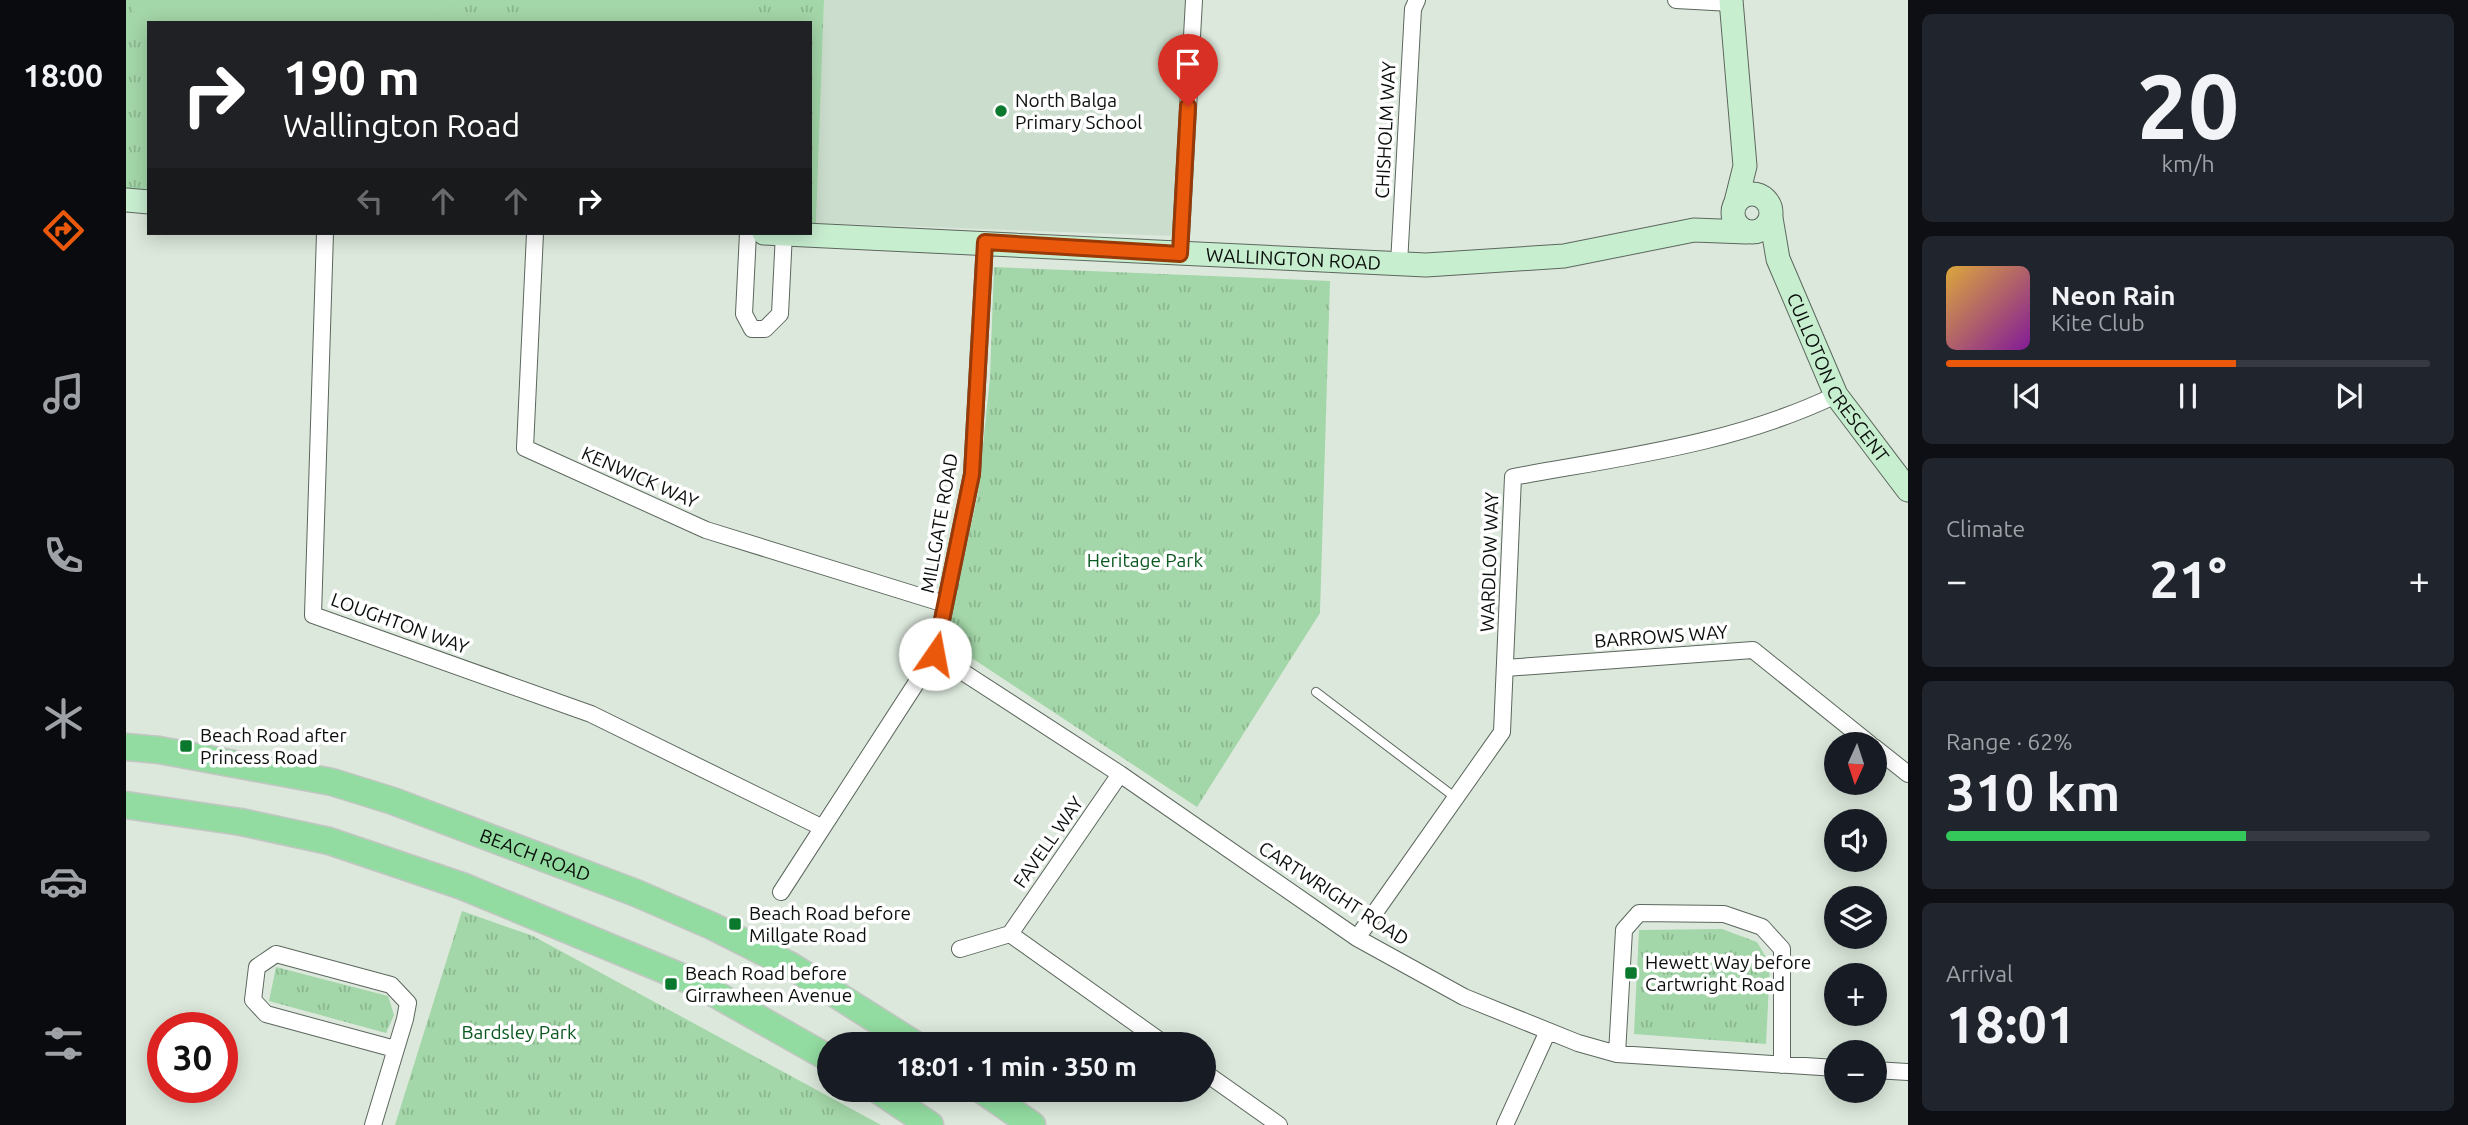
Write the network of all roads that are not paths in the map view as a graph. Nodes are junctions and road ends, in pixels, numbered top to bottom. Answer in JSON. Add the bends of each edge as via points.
{"nodes":[{"id":1,"x":1194,"y":0,"type":"edge"},
{"id":2,"x":1417,"y":0,"type":"edge"},
{"id":3,"x":1676,"y":0,"type":"edge"},
{"id":4,"x":1731,"y":1,"type":"edge"},
{"id":5,"x":1745,"y":166,"type":"junction"},
{"id":6,"x":1761,"y":196,"type":"junction"},
{"id":7,"x":126,"y":200,"type":"edge"},
{"id":8,"x":147,"y":202,"type":"edge"},
{"id":9,"x":1735,"y":205,"type":"junction"},
{"id":10,"x":1772,"y":218,"type":"junction"},
{"id":11,"x":1695,"y":230,"type":"junction"},
{"id":12,"x":1749,"y":232,"type":"junction"},
{"id":13,"x":812,"y":234,"type":"edge"},
{"id":14,"x":325,"y":235,"type":"edge"},
{"id":15,"x":535,"y":235,"type":"edge"},
{"id":16,"x":748,"y":235,"type":"edge"},
{"id":17,"x":783,"y":235,"type":"edge"},
{"id":18,"x":985,"y":242,"type":"junction"},
{"id":19,"x":1180,"y":254,"type":"junction"},
{"id":20,"x":1778,"y":259,"type":"junction"},
{"id":21,"x":1399,"y":264,"type":"junction"},
{"id":22,"x":1836,"y":396,"type":"junction"},
{"id":23,"x":1908,"y":490,"type":"edge"},
{"id":24,"x":945,"y":604,"type":"junction"},
{"id":25,"x":935,"y":654,"type":"junction"},
{"id":26,"x":1506,"y":668,"type":"junction"},
{"id":27,"x":1316,"y":692,"type":"dead end"},
{"id":28,"x":1855,"y":732,"type":"edge"},
{"id":29,"x":126,"y":747,"type":"edge"},
{"id":30,"x":1887,"y":757,"type":"edge"},
{"id":31,"x":1121,"y":774,"type":"junction"},
{"id":32,"x":1908,"y":774,"type":"edge"},
{"id":33,"x":1457,"y":798,"type":"junction"},
{"id":34,"x":126,"y":805,"type":"edge"},
{"id":35,"x":821,"y":827,"type":"junction"},
{"id":36,"x":780,"y":892,"type":"dead end"},
{"id":37,"x":1010,"y":934,"type":"junction"},
{"id":38,"x":1357,"y":938,"type":"junction"},
{"id":39,"x":960,"y":949,"type":"dead end"},
{"id":40,"x":1548,"y":1031,"type":"junction"},
{"id":41,"x":896,"y":1032,"type":"edge"},
{"id":42,"x":1148,"y":1032,"type":"edge"},
{"id":43,"x":395,"y":1049,"type":"junction"},
{"id":44,"x":817,"y":1052,"type":"edge"},
{"id":45,"x":1617,"y":1054,"type":"junction"},
{"id":46,"x":1782,"y":1065,"type":"junction"},
{"id":47,"x":1824,"y":1067,"type":"edge"},
{"id":48,"x":1887,"y":1071,"type":"edge"},
{"id":49,"x":1908,"y":1072,"type":"edge"},
{"id":50,"x":1216,"y":1080,"type":"edge"},
{"id":51,"x":896,"y":1102,"type":"edge"},
{"id":52,"x":999,"y":1102,"type":"edge"},
{"id":53,"x":373,"y":1125,"type":"edge"},
{"id":54,"x":930,"y":1125,"type":"edge"},
{"id":55,"x":1032,"y":1125,"type":"edge"},
{"id":56,"x":1279,"y":1125,"type":"edge"},
{"id":57,"x":1505,"y":1125,"type":"edge"}],
"edges":[{"from":1,"to":19,"type":"street"},
{"from":2,"to":21,"type":"street","name":"CHISHOLM WAY"},
{"from":3,"to":4,"type":"street"},
{"from":4,"to":5,"type":"street","name":"CULLOTON CRESCENT"},
{"from":5,"to":6,"type":"street","name":"CULLOTON CRESCENT"},
{"from":5,"to":9,"type":"street","name":"CULLOTON CRESCENT"},
{"from":6,"to":9,"type":"street","via":[[1748,194]]},
{"from":6,"to":10,"type":"street","name":"CULLOTON CRESCENT","via":[[1770,205]]},
{"from":7,"to":8,"type":"street"},
{"from":9,"to":11,"type":"street","name":"WALLINGTON ROAD"},
{"from":9,"to":12,"type":"street","name":"CULLOTON CRESCENT","via":[[1735,222]]},
{"from":10,"to":12,"type":"street","via":[[1765,229]]},
{"from":10,"to":20,"type":"street","name":"CULLOTON CRESCENT"},
{"from":11,"to":12,"type":"street","name":"WALLINGTON ROAD"},
{"from":11,"to":21,"type":"street","name":"WALLINGTON ROAD","via":[[1564,256]]},
{"from":12,"to":20,"type":"street","name":"CULLOTON CRESCENT"},
{"from":13,"to":18,"type":"street","name":"WALLINGTON ROAD"},
{"from":14,"to":35,"type":"street","name":"LOUGHTON WAY","via":[[313,615],[591,714]]},
{"from":15,"to":24,"type":"street","name":"KENWICK WAY","via":[[525,449],[706,530]]},
{"from":16,"to":17,"type":"street","via":[[744,314],[752,328],[765,329],[779,314]]},
{"from":18,"to":19,"type":"street","name":"WALLINGTON ROAD"},
{"from":18,"to":24,"type":"street","name":"MILLGATE ROAD","via":[[972,474]]},
{"from":19,"to":21,"type":"street","name":"WALLINGTON ROAD"},
{"from":20,"to":22,"type":"street","name":"CULLOTON CRESCENT"},
{"from":22,"to":23,"type":"street","name":"CULLOTON CRESCENT"},
{"from":22,"to":26,"type":"street","name":"WARDLOW WAY","via":[[1707,442],[1513,477]]},
{"from":24,"to":25,"type":"street","name":"MILLGATE ROAD"},
{"from":25,"to":31,"type":"street","name":"CARTWRIGHT ROAD"},
{"from":25,"to":35,"type":"street","name":"MILLGATE ROAD"},
{"from":26,"to":28,"type":"street","name":"BARROWS WAY","via":[[1753,650]]},
{"from":26,"to":33,"type":"street","name":"WARDLOW WAY","via":[[1502,732]]},
{"from":27,"to":33,"type":"lane"},
{"from":29,"to":41,"type":"main road","name":"BEACH ROAD","via":[[332,782],[394,801],[712,926],[792,966]]},
{"from":30,"to":32,"type":"street"},
{"from":31,"to":37,"type":"street","name":"FAVELL WAY"},
{"from":31,"to":38,"type":"street","name":"CARTWRIGHT ROAD"},
{"from":33,"to":38,"type":"street","name":"WARDLOW WAY"},
{"from":34,"to":44,"type":"main road","via":[[329,841],[462,886],[696,983]]},
{"from":35,"to":36,"type":"street","name":"MILLGATE ROAD"},
{"from":37,"to":39,"type":"street"},
{"from":37,"to":42,"type":"street"},
{"from":38,"to":40,"type":"street","name":"CARTWRIGHT ROAD","via":[[1464,997]]},
{"from":40,"to":45,"type":"street","name":"CARTWRIGHT ROAD"},
{"from":40,"to":57,"type":"street"},
{"from":43,"to":43,"type":"street","via":[[267,1014],[253,1000],[257,967],[276,954],[391,985],[408,1003]]},
{"from":43,"to":53,"type":"street"},
{"from":45,"to":46,"type":"street","name":"CARTWRIGHT ROAD"},
{"from":45,"to":46,"type":"street","via":[[1624,930],[1639,913],[1724,914],[1762,927],[1782,949]]},
{"from":46,"to":47,"type":"street","name":"CARTWRIGHT ROAD"},
{"from":48,"to":49,"type":"street"},
{"from":50,"to":56,"type":"street"},
{"from":51,"to":54,"type":"main road"},
{"from":52,"to":55,"type":"main road"}]}
